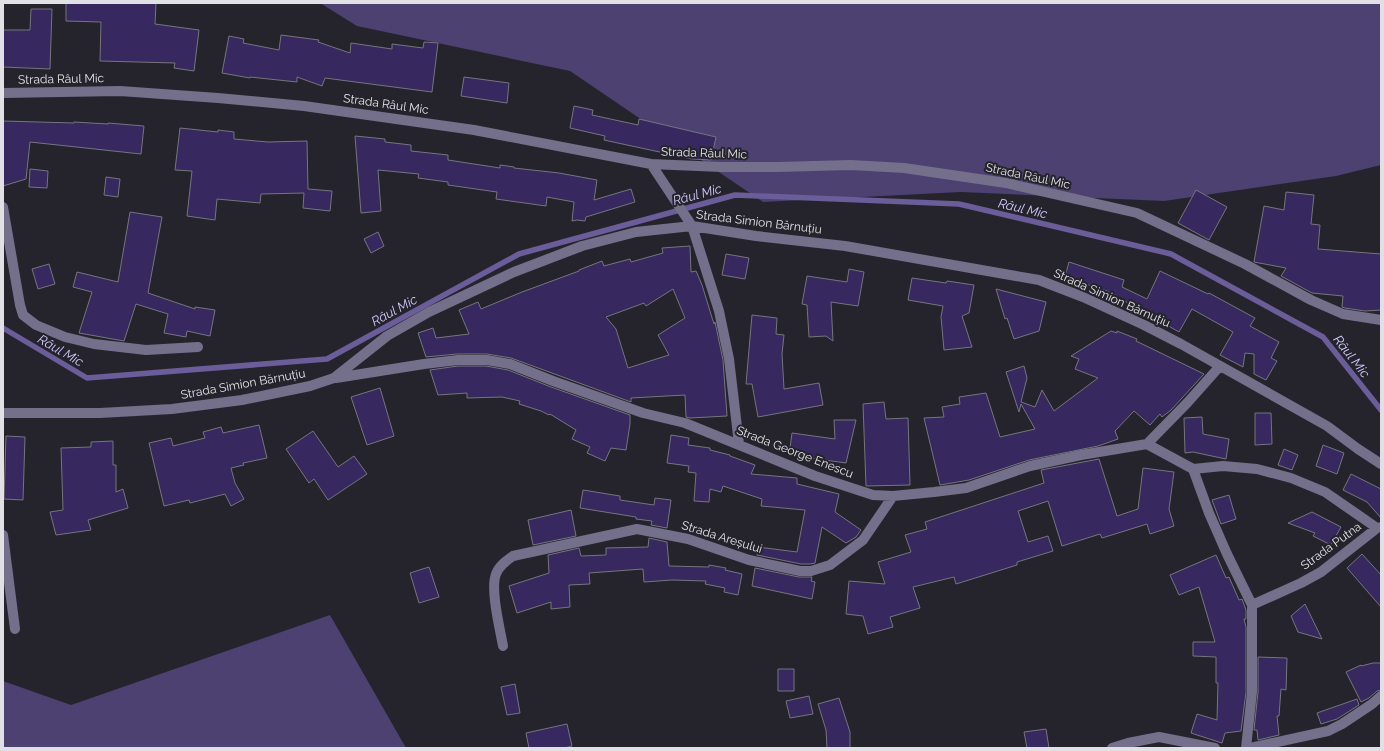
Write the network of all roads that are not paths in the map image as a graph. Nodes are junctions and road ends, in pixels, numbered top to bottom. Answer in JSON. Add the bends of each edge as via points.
{"nodes":[{"id":1,"x":3,"y":93,"type":"edge"},
{"id":2,"x":651,"y":164,"type":"junction"},
{"id":3,"x":3,"y":207,"type":"edge"},
{"id":4,"x":692,"y":226,"type":"junction"},
{"id":5,"x":1381,"y":320,"type":"edge"},
{"id":6,"x":198,"y":347,"type":"dead end"},
{"id":7,"x":1220,"y":366,"type":"junction"},
{"id":8,"x":334,"y":378,"type":"junction"},
{"id":9,"x":3,"y":412,"type":"edge"},
{"id":10,"x":739,"y":444,"type":"junction"},
{"id":11,"x":1147,"y":444,"type":"junction"},
{"id":12,"x":1381,"y":464,"type":"edge"},
{"id":13,"x":1193,"y":470,"type":"junction"},
{"id":14,"x":893,"y":496,"type":"junction"},
{"id":15,"x":1379,"y":528,"type":"edge"},
{"id":16,"x":3,"y":535,"type":"edge"},
{"id":17,"x":1252,"y":605,"type":"junction"},
{"id":18,"x":15,"y":628,"type":"dead end"},
{"id":19,"x":503,"y":646,"type":"dead end"},
{"id":20,"x":1381,"y":696,"type":"edge"},
{"id":21,"x":1112,"y":748,"type":"edge"},
{"id":22,"x":1215,"y":748,"type":"edge"},
{"id":23,"x":1246,"y":748,"type":"edge"},
{"id":24,"x":1250,"y":748,"type":"edge"}],
"edges":[{"from":1,"to":2,"type":"street","name":"Strada Râul Mic","via":[[120,91],[304,106],[474,130]]},
{"from":2,"to":4,"type":"street"},
{"from":2,"to":5,"type":"street","name":"Strada Râul Mic","via":[[721,167],[851,165],[904,168],[1006,183],[1137,213],[1245,264],[1311,300],[1343,314]]},
{"from":3,"to":6,"type":"street","via":[[20,305],[23,315],[36,325],[65,337],[94,344],[146,350]]},
{"from":4,"to":7,"type":"street","name":"Strada Simion Bărnuțiu","via":[[845,246],[1039,280],[1144,324]]},
{"from":4,"to":8,"type":"street","name":"Strada Simion Bărnuțiu","via":[[636,232],[582,246],[514,272],[429,312],[387,336]]},
{"from":4,"to":10,"type":"street","via":[[720,318],[729,359]]},
{"from":7,"to":11,"type":"street"},
{"from":7,"to":12,"type":"street","name":"Strada Simion Bărnuțiu","via":[[1327,426]]},
{"from":8,"to":9,"type":"street","name":"Strada Simion Bărnuțiu","via":[[310,386],[242,400],[172,409],[100,413]]},
{"from":8,"to":10,"type":"street","name":"Strada George Enescu","via":[[458,360],[487,360],[510,364],[643,413],[686,423]]},
{"from":10,"to":14,"type":"street","name":"Strada George Enescu","via":[[815,476],[873,495]]},
{"from":11,"to":13,"type":"street"},
{"from":11,"to":14,"type":"street","name":"Strada George Enescu","via":[[1030,466],[966,488]]},
{"from":13,"to":15,"type":"street","via":[[1223,466],[1250,468],[1291,478],[1324,492]]},
{"from":13,"to":17,"type":"street","via":[[1221,541]]},
{"from":14,"to":19,"type":"street","name":"Strada Areșului","via":[[863,540],[830,566],[811,571],[750,560],[688,539],[637,529],[513,556],[501,565],[496,574],[494,588]]},
{"from":15,"to":17,"type":"street","name":"Strada Putna","via":[[1321,572]]},
{"from":16,"to":18,"type":"street"},
{"from":17,"to":23,"type":"street","via":[[1252,692]]},
{"from":20,"to":24,"type":"street","via":[[1328,731]]},
{"from":21,"to":22,"type":"street","via":[[1159,737]]}]}
